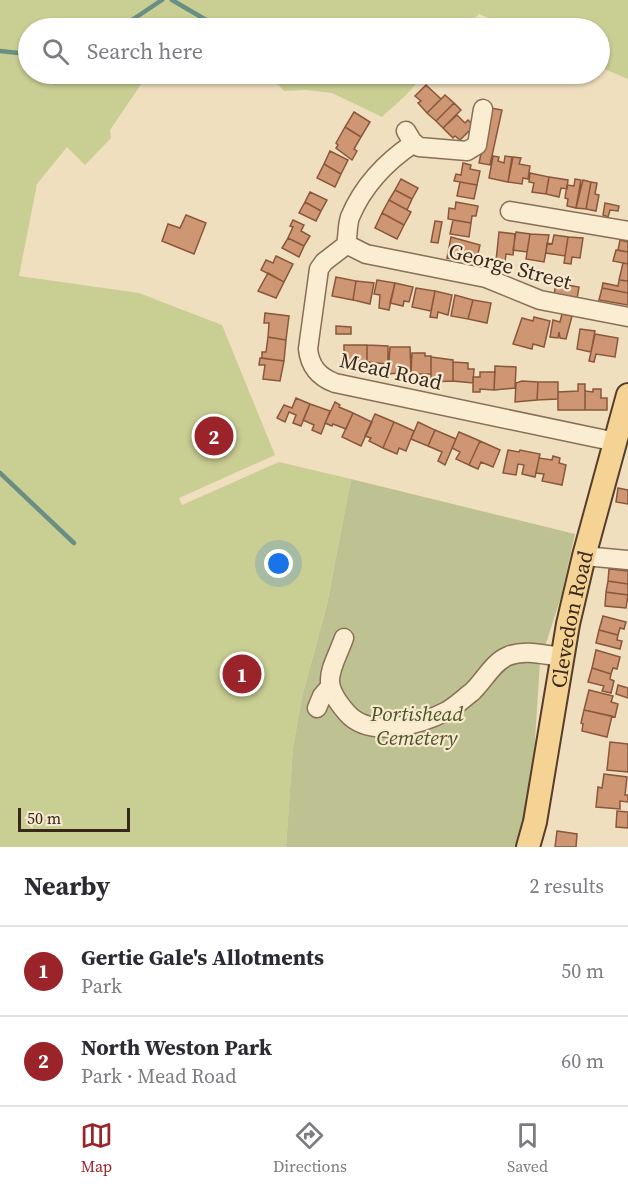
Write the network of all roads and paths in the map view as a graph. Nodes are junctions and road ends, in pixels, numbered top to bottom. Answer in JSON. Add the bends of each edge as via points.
{"nodes":[{"id":1,"x":483,"y":109,"type":"dead end"},
{"id":2,"x":507,"y":211,"type":"dead end"},
{"id":3,"x":628,"y":231,"type":"edge"},
{"id":4,"x":346,"y":244,"type":"junction"},
{"id":5,"x":628,"y":317,"type":"edge"},
{"id":6,"x":628,"y":395,"type":"edge"},
{"id":7,"x":616,"y":442,"type":"junction"},
{"id":8,"x":584,"y":556,"type":"junction"},
{"id":9,"x":628,"y":560,"type":"edge"},
{"id":10,"x":344,"y":638,"type":"dead end"},
{"id":11,"x":562,"y":657,"type":"junction"},
{"id":12,"x":329,"y":688,"type":"junction"},
{"id":13,"x":316,"y":708,"type":"dead end"},
{"id":14,"x":528,"y":847,"type":"edge"}],
"edges":[{"from":1,"to":4,"type":"street","via":[[473,149],[413,140],[387,163],[350,218]]},
{"from":2,"to":3,"type":"street"},
{"from":4,"to":5,"type":"street","name":"George Street","via":[[366,254],[486,278],[540,300]]},
{"from":4,"to":7,"type":"street","name":"Mead Road","via":[[318,272],[308,349],[313,367],[321,377]]},
{"from":6,"to":7,"type":"main road","name":"Clevedon Road"},
{"from":7,"to":8,"type":"main road","name":"Clevedon Road"},
{"from":8,"to":9,"type":"street"},
{"from":8,"to":11,"type":"main road","name":"Clevedon Road"},
{"from":10,"to":12,"type":"street"},
{"from":11,"to":12,"type":"street","via":[[525,652],[504,657],[479,686],[453,707],[403,725],[359,723]]},
{"from":11,"to":14,"type":"main road","name":"Clevedon Road"},
{"from":12,"to":13,"type":"street"}]}
